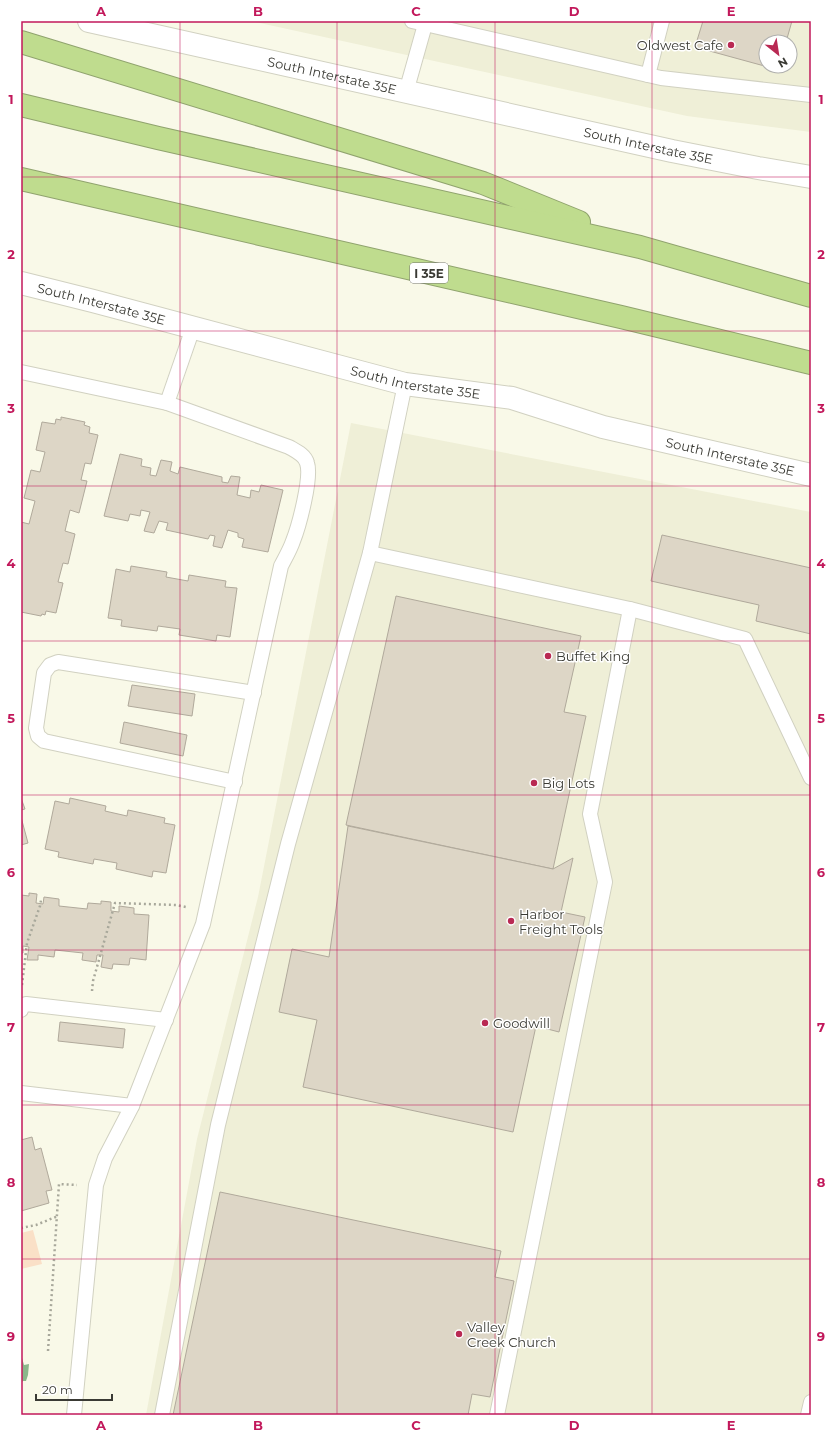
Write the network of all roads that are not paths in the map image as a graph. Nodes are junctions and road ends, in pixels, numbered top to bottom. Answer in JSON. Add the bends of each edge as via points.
{"nodes":[{"id":1,"x":89,"y":21,"type":"edge"},
{"id":2,"x":662,"y":21,"type":"edge"},
{"id":3,"x":421,"y":22,"type":"edge"},
{"id":4,"x":21,"y":42,"type":"edge"},
{"id":5,"x":648,"y":75,"type":"junction"},
{"id":6,"x":406,"y":92,"type":"junction"},
{"id":7,"x":811,"y":96,"type":"edge"},
{"id":8,"x":21,"y":105,"type":"edge"},
{"id":9,"x":811,"y":177,"type":"edge"},
{"id":10,"x":21,"y":179,"type":"edge"},
{"id":11,"x":21,"y":182,"type":"edge"},
{"id":12,"x":46,"y":185,"type":"junction"},
{"id":13,"x":640,"y":247,"type":"junction"},
{"id":14,"x":21,"y":283,"type":"edge"},
{"id":15,"x":811,"y":296,"type":"edge"},
{"id":16,"x":194,"y":328,"type":"junction"},
{"id":17,"x":811,"y":363,"type":"edge"},
{"id":18,"x":21,"y":372,"type":"edge"},
{"id":19,"x":405,"y":384,"type":"junction"},
{"id":20,"x":166,"y":403,"type":"junction"},
{"id":21,"x":811,"y":475,"type":"edge"},
{"id":22,"x":370,"y":553,"type":"junction"},
{"id":23,"x":630,"y":609,"type":"junction"},
{"id":24,"x":254,"y":693,"type":"junction"},
{"id":25,"x":805,"y":749,"type":"edge"},
{"id":26,"x":811,"y":778,"type":"edge"},
{"id":27,"x":235,"y":782,"type":"junction"},
{"id":28,"x":23,"y":1007,"type":"edge"},
{"id":29,"x":166,"y":1020,"type":"junction"},
{"id":30,"x":21,"y":1093,"type":"edge"},
{"id":31,"x":132,"y":1106,"type":"junction"},
{"id":32,"x":811,"y":1402,"type":"edge"},
{"id":33,"x":74,"y":1415,"type":"edge"},
{"id":34,"x":162,"y":1415,"type":"edge"},
{"id":35,"x":497,"y":1415,"type":"edge"},
{"id":36,"x":808,"y":1415,"type":"edge"}],
"edges":[{"from":1,"to":6,"type":"main road","name":"South Interstate 35E"},
{"from":2,"to":5,"type":"lane"},
{"from":3,"to":5,"type":"lane"},
{"from":3,"to":6,"type":"lane"},
{"from":4,"to":13,"type":"highway","via":[[483,184]]},
{"from":5,"to":7,"type":"lane"},
{"from":6,"to":9,"type":"main road","name":"South Interstate 35E","via":[[672,151]]},
{"from":8,"to":13,"type":"highway"},
{"from":10,"to":12,"type":"highway","number":"I 35E"},
{"from":11,"to":12,"type":"highway"},
{"from":12,"to":17,"type":"highway","number":"I 35E"},
{"from":13,"to":15,"type":"highway"},
{"from":14,"to":16,"type":"main road","name":"South Interstate 35E"},
{"from":16,"to":19,"type":"main road","name":"South Interstate 35E"},
{"from":16,"to":20,"type":"lane"},
{"from":18,"to":20,"type":"lane"},
{"from":19,"to":21,"type":"main road","name":"South Interstate 35E","via":[[512,398],[603,427]]},
{"from":19,"to":22,"type":"lane"},
{"from":20,"to":24,"type":"lane","via":[[290,447],[300,453],[307,462],[308,484],[293,540],[281,566]]},
{"from":22,"to":23,"type":"lane"},
{"from":22,"to":34,"type":"lane","via":[[288,844],[218,1125]]},
{"from":23,"to":25,"type":"lane","via":[[745,639]]},
{"from":23,"to":35,"type":"lane","via":[[590,814],[605,882]]},
{"from":24,"to":27,"type":"lane"},
{"from":24,"to":27,"type":"lane","via":[[58,662],[50,665],[44,673],[36,728],[38,736],[44,741]]},
{"from":25,"to":26,"type":"lane"},
{"from":27,"to":29,"type":"lane","via":[[203,924]]},
{"from":28,"to":29,"type":"lane"},
{"from":29,"to":31,"type":"lane"},
{"from":30,"to":31,"type":"lane"},
{"from":31,"to":33,"type":"lane","via":[[105,1158],[96,1185]]},
{"from":32,"to":36,"type":"lane"}]}
